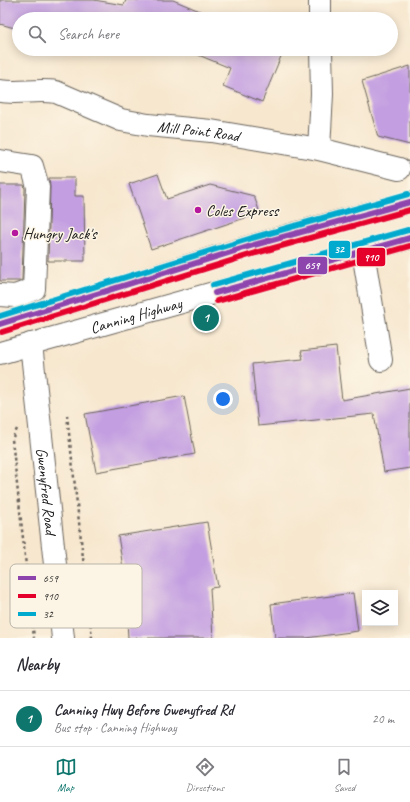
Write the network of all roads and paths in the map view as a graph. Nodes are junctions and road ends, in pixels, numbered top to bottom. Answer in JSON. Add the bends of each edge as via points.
{"nodes":[{"id":1,"x":320,"y":0,"type":"edge"},
{"id":2,"x":320,"y":12,"type":"edge"},
{"id":3,"x":321,"y":56,"type":"edge"},
{"id":4,"x":0,"y":91,"type":"edge"},
{"id":5,"x":319,"y":149,"type":"junction"},
{"id":6,"x":0,"y":161,"type":"edge"},
{"id":7,"x":399,"y":169,"type":"dead end"},
{"id":8,"x":410,"y":202,"type":"edge"},
{"id":9,"x":410,"y":238,"type":"edge"},
{"id":10,"x":363,"y":252,"type":"junction"},
{"id":11,"x":0,"y":295,"type":"edge"},
{"id":12,"x":0,"y":324,"type":"edge"},
{"id":13,"x":31,"y":344,"type":"junction"},
{"id":14,"x":0,"y":353,"type":"edge"},
{"id":15,"x":381,"y":360,"type":"dead end"},
{"id":16,"x":67,"y":415,"type":"dead end"},
{"id":17,"x":18,"y":428,"type":"dead end"},
{"id":18,"x":26,"y":564,"type":"edge"},
{"id":19,"x":55,"y":564,"type":"edge"},
{"id":20,"x":84,"y":564,"type":"edge"},
{"id":21,"x":33,"y":628,"type":"edge"},
{"id":22,"x":62,"y":628,"type":"edge"},
{"id":23,"x":91,"y":628,"type":"edge"},
{"id":24,"x":34,"y":638,"type":"edge"},
{"id":25,"x":63,"y":638,"type":"edge"},
{"id":26,"x":92,"y":638,"type":"edge"}],
"edges":[{"from":1,"to":2,"type":"main road"},
{"from":3,"to":5,"type":"main road"},
{"from":4,"to":5,"type":"main road","name":"Mill Point Road","via":[[56,92],[121,120],[211,131]]},
{"from":5,"to":7,"type":"main road","name":"Mill Point Road"},
{"from":6,"to":11,"type":"main road","via":[[32,166],[38,187],[34,289],[15,296]]},
{"from":8,"to":12,"type":"main road","name":"Canning Highway","via":[[328,223]]},
{"from":9,"to":10,"type":"main road","name":"Canning Highway"},
{"from":10,"to":13,"type":"main road","name":"Canning Highway"},
{"from":10,"to":15,"type":"main road"},
{"from":13,"to":14,"type":"main road","name":"Canning Highway"},
{"from":13,"to":19,"type":"main road","name":"Gwenyfred Road"},
{"from":16,"to":20,"type":"path"},
{"from":17,"to":18,"type":"path","via":[[12,439]]},
{"from":21,"to":24,"type":"path"},
{"from":22,"to":25,"type":"main road","name":"Gwenyfred Road"},
{"from":23,"to":26,"type":"path"}]}
